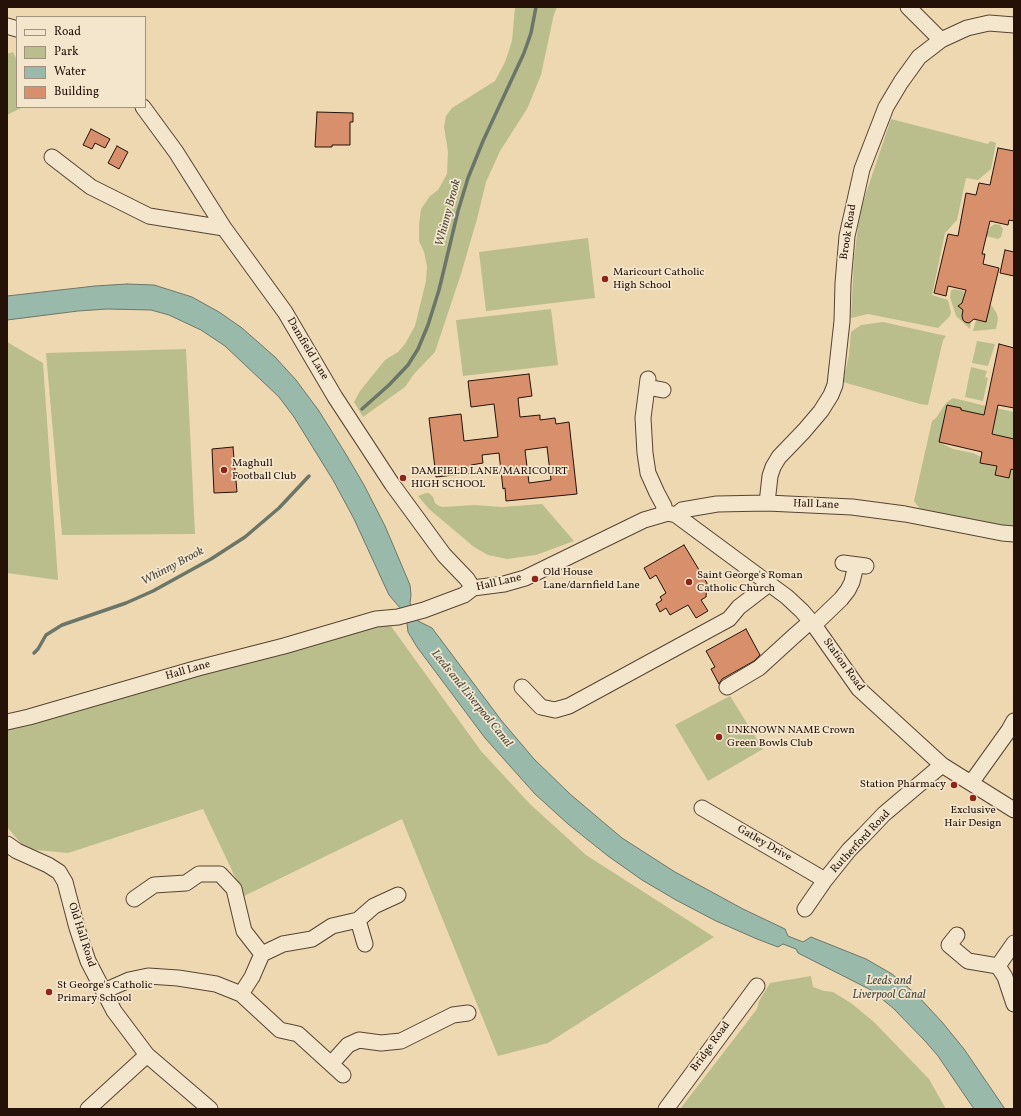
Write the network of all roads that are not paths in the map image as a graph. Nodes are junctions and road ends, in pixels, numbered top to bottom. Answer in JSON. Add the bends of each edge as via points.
{"nodes":[{"id":1,"x":908,"y":7,"type":"edge"},
{"id":2,"x":1014,"y":25,"type":"edge"},
{"id":3,"x":941,"y":40,"type":"junction"},
{"id":4,"x":144,"y":108,"type":"edge"},
{"id":5,"x":52,"y":157,"type":"dead end"},
{"id":6,"x":224,"y":228,"type":"junction"},
{"id":7,"x":663,"y":390,"type":"dead end"},
{"id":8,"x":767,"y":503,"type":"junction"},
{"id":9,"x":670,"y":514,"type":"junction"},
{"id":10,"x":1014,"y":534,"type":"edge"},
{"id":11,"x":855,"y":565,"type":"dead end"},
{"id":12,"x":769,"y":584,"type":"junction"},
{"id":13,"x":473,"y":588,"type":"junction"},
{"id":14,"x":813,"y":623,"type":"junction"},
{"id":15,"x":522,"y":687,"type":"dead end"},
{"id":16,"x":727,"y":687,"type":"dead end"},
{"id":17,"x":1014,"y":721,"type":"edge"},
{"id":18,"x":7,"y":722,"type":"edge"},
{"id":19,"x":942,"y":765,"type":"junction"},
{"id":20,"x":971,"y":783,"type":"junction"},
{"id":21,"x":702,"y":808,"type":"dead end"},
{"id":22,"x":1014,"y":810,"type":"edge"},
{"id":23,"x":7,"y":844,"type":"edge"},
{"id":24,"x":825,"y":880,"type":"junction"},
{"id":25,"x":398,"y":895,"type":"dead end"},
{"id":26,"x":133,"y":898,"type":"dead end"},
{"id":27,"x":804,"y":909,"type":"dead end"},
{"id":28,"x":358,"y":920,"type":"junction"},
{"id":29,"x":957,"y":935,"type":"dead end"},
{"id":30,"x":1014,"y":943,"type":"edge"},
{"id":31,"x":365,"y":944,"type":"dead end"},
{"id":32,"x":262,"y":954,"type":"junction"},
{"id":33,"x":998,"y":966,"type":"junction"},
{"id":34,"x":757,"y":986,"type":"dead end"},
{"id":35,"x":104,"y":992,"type":"junction"},
{"id":36,"x":241,"y":994,"type":"junction"},
{"id":37,"x":1014,"y":1004,"type":"edge"},
{"id":38,"x":468,"y":1012,"type":"dead end"},
{"id":39,"x":147,"y":1054,"type":"junction"},
{"id":40,"x":331,"y":1064,"type":"junction"},
{"id":41,"x":343,"y":1075,"type":"dead end"},
{"id":42,"x":88,"y":1109,"type":"edge"},
{"id":43,"x":210,"y":1109,"type":"edge"},
{"id":44,"x":666,"y":1109,"type":"edge"}],
"edges":[{"from":1,"to":3,"type":"street"},
{"from":2,"to":3,"type":"street","name":"Brook Road","via":[[989,23],[967,28]]},
{"from":3,"to":8,"type":"street","name":"Brook Road","via":[[919,57],[901,82],[886,107],[862,169],[847,236],[835,385],[821,411],[773,467]]},
{"from":4,"to":6,"type":"street","name":"Damfield Lane","via":[[176,152]]},
{"from":5,"to":6,"type":"street","via":[[91,187],[150,216]]},
{"from":6,"to":13,"type":"street","name":"Damfield Lane","via":[[285,312],[335,397],[392,484],[444,555]]},
{"from":7,"to":9,"type":"street","via":[[647,383],[643,418],[644,453],[648,473]]},
{"from":8,"to":9,"type":"street","name":"Hall Lane","via":[[704,505]]},
{"from":8,"to":10,"type":"street","name":"Hall Lane","via":[[886,510]]},
{"from":9,"to":12,"type":"street","name":"Station Road"},
{"from":9,"to":13,"type":"street","name":"Hall Lane","via":[[644,520],[525,578]]},
{"from":11,"to":14,"type":"street","via":[[848,590]]},
{"from":12,"to":14,"type":"street","name":"Station Road"},
{"from":12,"to":15,"type":"street","via":[[739,607],[729,619],[569,706],[555,710],[541,707]]},
{"from":13,"to":18,"type":"street","name":"Hall Lane","via":[[464,595],[424,610],[403,616],[376,619]]},
{"from":14,"to":16,"type":"street","via":[[794,636],[759,668]]},
{"from":14,"to":19,"type":"street","name":"Station Road","via":[[859,689]]},
{"from":17,"to":20,"type":"street"},
{"from":19,"to":20,"type":"street","name":"Station Road"},
{"from":19,"to":24,"type":"street","name":"Rutherford Road","via":[[884,814]]},
{"from":20,"to":22,"type":"street","name":"Station Road"},
{"from":21,"to":24,"type":"street","name":"Gatley Drive"},
{"from":23,"to":35,"type":"street","name":"Old Hall Road","via":[[59,872],[65,882],[88,961]]},
{"from":24,"to":27,"type":"street","name":"Rutherford Road"},
{"from":25,"to":28,"type":"street","via":[[374,906]]},
{"from":26,"to":32,"type":"street","via":[[154,885],[186,883],[200,874],[220,874],[234,889],[244,931]]},
{"from":28,"to":31,"type":"street"},
{"from":28,"to":32,"type":"street","via":[[332,926],[312,939],[283,944]]},
{"from":29,"to":33,"type":"street","via":[[949,945],[959,955],[968,961]]},
{"from":30,"to":33,"type":"street"},
{"from":32,"to":36,"type":"street"},
{"from":33,"to":37,"type":"street","via":[[1005,977]]},
{"from":34,"to":44,"type":"street","name":"Bridge Road"},
{"from":35,"to":36,"type":"street","via":[[129,980],[148,976],[216,984]]},
{"from":35,"to":39,"type":"street","name":"Old Hall Road","via":[[114,1011]]},
{"from":36,"to":40,"type":"street","via":[[280,1030],[298,1034]]},
{"from":38,"to":40,"type":"street","via":[[453,1015],[401,1041],[381,1043],[359,1040],[348,1045]]},
{"from":39,"to":42,"type":"street"},
{"from":39,"to":43,"type":"street","name":"Old Hall Road"},
{"from":40,"to":41,"type":"street"}]}
